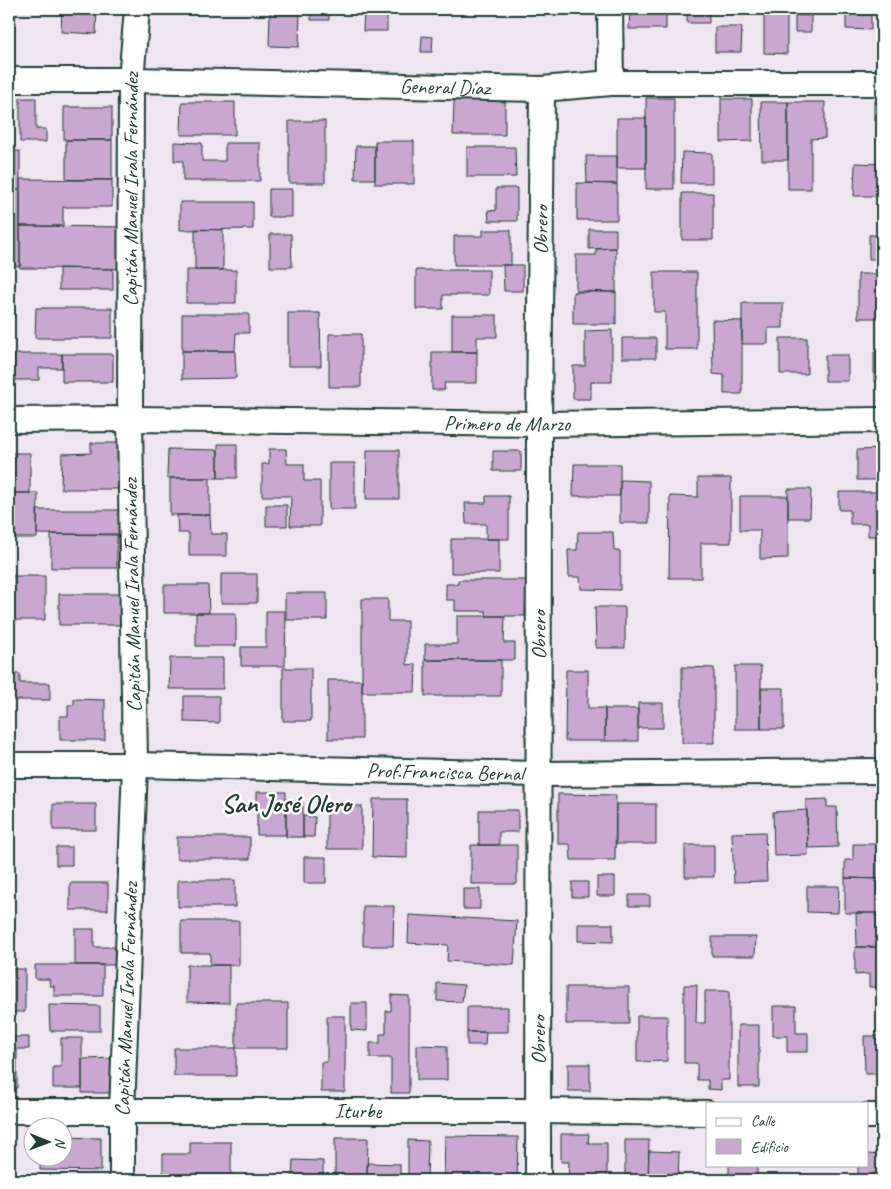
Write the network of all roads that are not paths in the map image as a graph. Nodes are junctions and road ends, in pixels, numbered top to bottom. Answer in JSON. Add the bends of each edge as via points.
{"nodes":[{"id":1,"x":137,"y":9,"type":"edge"},
{"id":2,"x":610,"y":9,"type":"edge"},
{"id":3,"x":9,"y":80,"type":"edge"},
{"id":4,"x":132,"y":80,"type":"junction"},
{"id":5,"x":612,"y":83,"type":"junction"},
{"id":6,"x":882,"y":83,"type":"edge"},
{"id":7,"x":542,"y":89,"type":"junction"},
{"id":8,"x":130,"y":419,"type":"junction"},
{"id":9,"x":9,"y":420,"type":"edge"},
{"id":10,"x":882,"y":420,"type":"edge"},
{"id":11,"x":539,"y":424,"type":"junction"},
{"id":12,"x":9,"y":765,"type":"edge"},
{"id":13,"x":135,"y":765,"type":"junction"},
{"id":14,"x":882,"y":771,"type":"edge"},
{"id":15,"x":540,"y":774,"type":"junction"},
{"id":16,"x":9,"y":1111,"type":"edge"},
{"id":17,"x":537,"y":1111,"type":"junction"},
{"id":18,"x":122,"y":1112,"type":"junction"},
{"id":19,"x":706,"y":1113,"type":"edge"},
{"id":20,"x":868,"y":1116,"type":"edge"},
{"id":21,"x":882,"y":1116,"type":"edge"},
{"id":22,"x":122,"y":1180,"type":"edge"},
{"id":23,"x":538,"y":1180,"type":"edge"}],
"edges":[{"from":1,"to":4,"type":"street","name":"Capitán Manuel Irala Fernández"},
{"from":2,"to":5,"type":"street"},
{"from":3,"to":4,"type":"street","name":"General Díaz"},
{"from":4,"to":7,"type":"street","name":"General Díaz"},
{"from":4,"to":8,"type":"street","name":"Capitán Manuel Irala Fernández"},
{"from":5,"to":6,"type":"street","name":"General Díaz"},
{"from":5,"to":7,"type":"street","name":"General Díaz"},
{"from":7,"to":11,"type":"street","name":"Obrero"},
{"from":8,"to":9,"type":"street","name":"Primero de Marzo"},
{"from":8,"to":11,"type":"street","name":"Primero de Marzo"},
{"from":8,"to":13,"type":"street","name":"Capitán Manuel Irala Fernández"},
{"from":10,"to":11,"type":"street","name":"Primero de Marzo"},
{"from":11,"to":15,"type":"street","name":"Obrero"},
{"from":12,"to":13,"type":"street","name":"Prof.Francisca Bernal"},
{"from":13,"to":15,"type":"street","name":"Prof.Francisca Bernal"},
{"from":13,"to":18,"type":"street","name":"Capitán Manuel Irala Fernández"},
{"from":14,"to":15,"type":"street","name":"Prof.Francisca Bernal"},
{"from":15,"to":17,"type":"street","name":"Obrero"},
{"from":16,"to":18,"type":"street","name":"Iturbe"},
{"from":17,"to":18,"type":"street","name":"Iturbe"},
{"from":17,"to":19,"type":"street","name":"Iturbe"},
{"from":17,"to":23,"type":"street","name":"Obrero"},
{"from":18,"to":22,"type":"street","name":"Capitán Manuel Irala Fernández"},
{"from":20,"to":21,"type":"street"}]}
